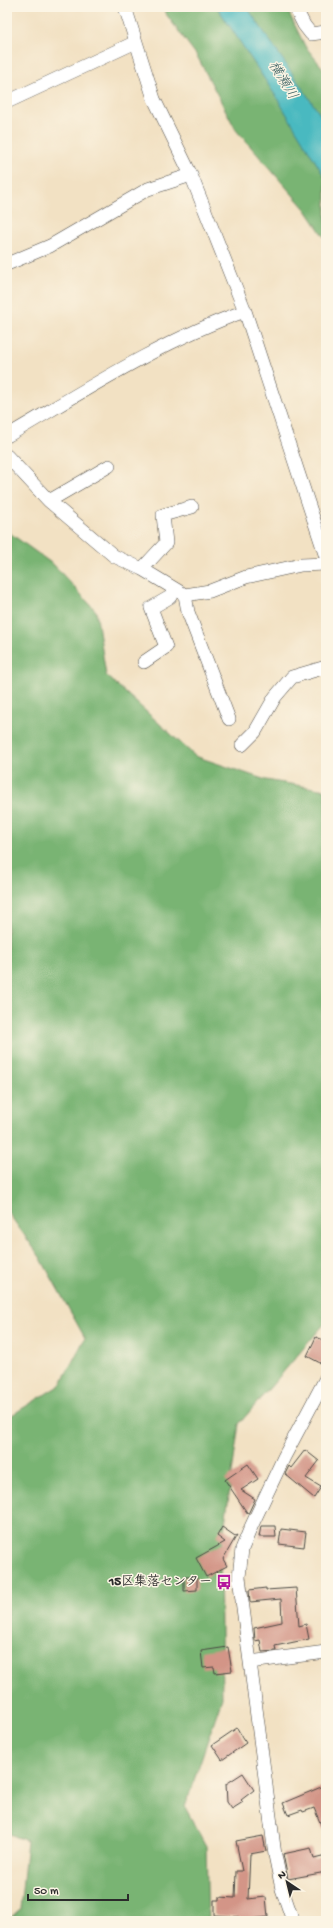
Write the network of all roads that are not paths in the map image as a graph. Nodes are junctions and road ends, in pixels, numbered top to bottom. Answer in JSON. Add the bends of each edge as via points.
{"nodes":[{"id":1,"x":125,"y":7,"type":"edge"},
{"id":2,"x":295,"y":7,"type":"edge"},
{"id":3,"x":326,"y":32,"type":"edge"},
{"id":4,"x":136,"y":42,"type":"junction"},
{"id":5,"x":7,"y":102,"type":"edge"},
{"id":6,"x":191,"y":175,"type":"junction"},
{"id":7,"x":7,"y":264,"type":"edge"},
{"id":8,"x":245,"y":311,"type":"junction"},
{"id":9,"x":7,"y":436,"type":"edge"},
{"id":10,"x":7,"y":456,"type":"edge"},
{"id":11,"x":109,"y":466,"type":"dead end"},
{"id":12,"x":49,"y":501,"type":"junction"},
{"id":13,"x":192,"y":507,"type":"dead end"},
{"id":14,"x":326,"y":557,"type":"edge"},
{"id":15,"x":326,"y":564,"type":"edge"},
{"id":16,"x":142,"y":569,"type":"junction"},
{"id":17,"x":180,"y":592,"type":"junction"},
{"id":18,"x":144,"y":662,"type":"dead end"},
{"id":19,"x":326,"y":667,"type":"edge"},
{"id":20,"x":230,"y":719,"type":"dead end"},
{"id":21,"x":242,"y":745,"type":"dead end"},
{"id":22,"x":326,"y":1378,"type":"edge"},
{"id":23,"x":326,"y":1652,"type":"edge"},
{"id":24,"x":250,"y":1662,"type":"junction"},
{"id":25,"x":293,"y":1921,"type":"edge"}],
"edges":[{"from":1,"to":4,"type":"street"},
{"from":2,"to":3,"type":"street","via":[[311,34]]},
{"from":4,"to":5,"type":"street"},
{"from":4,"to":6,"type":"street","via":[[154,99]]},
{"from":6,"to":7,"type":"street","via":[[148,189],[50,246]]},
{"from":6,"to":8,"type":"street"},
{"from":8,"to":9,"type":"street","via":[[171,343]]},
{"from":8,"to":14,"type":"street"},
{"from":10,"to":12,"type":"street"},
{"from":11,"to":12,"type":"street"},
{"from":12,"to":16,"type":"street","via":[[114,556]]},
{"from":13,"to":16,"type":"street","via":[[163,515],[166,543]]},
{"from":15,"to":17,"type":"street","via":[[301,566],[246,577],[210,591]]},
{"from":16,"to":17,"type":"street"},
{"from":17,"to":18,"type":"street","via":[[150,608],[166,647]]},
{"from":17,"to":20,"type":"street"},
{"from":19,"to":21,"type":"street","via":[[292,677],[275,697],[255,732]]},
{"from":22,"to":24,"type":"street","via":[[284,1458],[242,1549],[239,1577]]},
{"from":23,"to":24,"type":"street"},
{"from":24,"to":25,"type":"street","via":[[275,1855],[282,1889]]}]}
